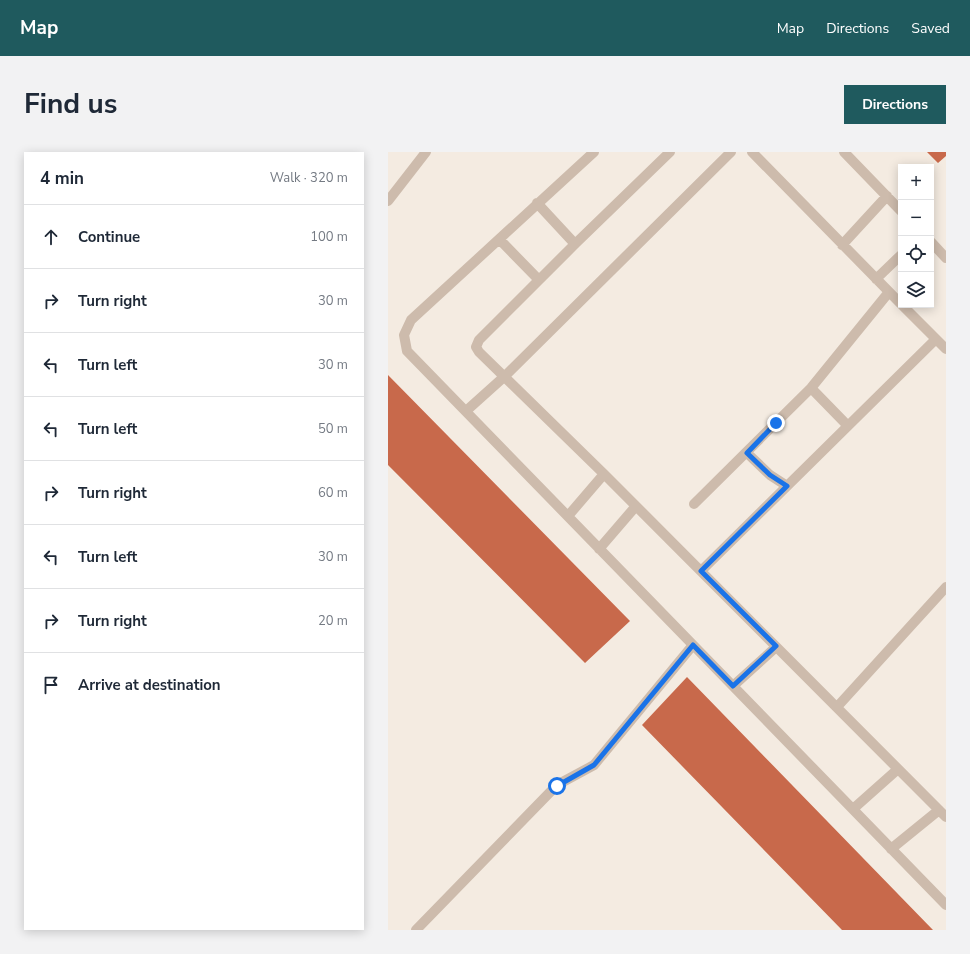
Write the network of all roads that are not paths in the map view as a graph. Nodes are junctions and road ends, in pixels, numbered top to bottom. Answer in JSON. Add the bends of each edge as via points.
{"nodes":[{"id":1,"x":426,"y":152,"type":"edge"},
{"id":2,"x":594,"y":152,"type":"edge"},
{"id":3,"x":670,"y":152,"type":"edge"},
{"id":4,"x":731,"y":152,"type":"edge"},
{"id":5,"x":752,"y":152,"type":"edge"},
{"id":6,"x":844,"y":152,"type":"edge"},
{"id":7,"x":887,"y":196,"type":"junction"},
{"id":8,"x":389,"y":197,"type":"edge"},
{"id":9,"x":537,"y":204,"type":"junction"},
{"id":10,"x":898,"y":208,"type":"edge"},
{"id":11,"x":499,"y":239,"type":"junction"},
{"id":12,"x":575,"y":244,"type":"junction"},
{"id":13,"x":842,"y":245,"type":"junction"},
{"id":14,"x":934,"y":245,"type":"edge"},
{"id":15,"x":898,"y":258,"type":"edge"},
{"id":16,"x":946,"y":258,"type":"edge"},
{"id":17,"x":876,"y":279,"type":"junction"},
{"id":18,"x":540,"y":280,"type":"junction"},
{"id":19,"x":889,"y":292,"type":"junction"},
{"id":20,"x":898,"y":300,"type":"edge"},
{"id":21,"x":906,"y":308,"type":"edge"},
{"id":22,"x":936,"y":339,"type":"junction"},
{"id":23,"x":946,"y":349,"type":"edge"},
{"id":24,"x":505,"y":376,"type":"junction"},
{"id":25,"x":811,"y":388,"type":"junction"},
{"id":26,"x":466,"y":412,"type":"junction"},
{"id":27,"x":848,"y":426,"type":"junction"},
{"id":28,"x":747,"y":453,"type":"junction"},
{"id":29,"x":604,"y":474,"type":"junction"},
{"id":30,"x":787,"y":486,"type":"junction"},
{"id":31,"x":694,"y":504,"type":"dead end"},
{"id":32,"x":636,"y":506,"type":"junction"},
{"id":33,"x":568,"y":516,"type":"junction"},
{"id":34,"x":599,"y":549,"type":"junction"},
{"id":35,"x":701,"y":571,"type":"junction"},
{"id":36,"x":946,"y":587,"type":"edge"},
{"id":37,"x":693,"y":645,"type":"junction"},
{"id":38,"x":776,"y":646,"type":"junction"},
{"id":39,"x":733,"y":686,"type":"junction"},
{"id":40,"x":837,"y":707,"type":"junction"},
{"id":41,"x":898,"y":769,"type":"junction"},
{"id":42,"x":853,"y":809,"type":"junction"},
{"id":43,"x":942,"y":813,"type":"edge"},
{"id":44,"x":891,"y":849,"type":"junction"},
{"id":45,"x":946,"y":905,"type":"edge"},
{"id":46,"x":416,"y":930,"type":"edge"}],
"edges":[{"from":1,"to":8,"type":"street"},
{"from":2,"to":9,"type":"street"},
{"from":3,"to":12,"type":"street"},
{"from":4,"to":24,"type":"street"},
{"from":5,"to":13,"type":"street"},
{"from":6,"to":7,"type":"street"},
{"from":7,"to":10,"type":"street"},
{"from":7,"to":13,"type":"street"},
{"from":9,"to":11,"type":"street"},
{"from":9,"to":12,"type":"street"},
{"from":11,"to":18,"type":"street"},
{"from":11,"to":26,"type":"street","via":[[411,320],[404,336],[407,351]]},
{"from":12,"to":18,"type":"street"},
{"from":13,"to":17,"type":"street"},
{"from":14,"to":16,"type":"street"},
{"from":15,"to":17,"type":"street"},
{"from":17,"to":19,"type":"street"},
{"from":18,"to":24,"type":"street","via":[[479,340],[476,347],[478,352]]},
{"from":19,"to":20,"type":"street"},
{"from":19,"to":25,"type":"street"},
{"from":21,"to":22,"type":"street"},
{"from":22,"to":23,"type":"street"},
{"from":22,"to":27,"type":"street"},
{"from":24,"to":26,"type":"street"},
{"from":24,"to":29,"type":"street"},
{"from":25,"to":27,"type":"street"},
{"from":25,"to":28,"type":"street"},
{"from":26,"to":33,"type":"street"},
{"from":27,"to":30,"type":"street"},
{"from":28,"to":30,"type":"street","via":[[770,475]]},
{"from":28,"to":31,"type":"street"},
{"from":29,"to":32,"type":"street"},
{"from":29,"to":33,"type":"street"},
{"from":30,"to":35,"type":"street"},
{"from":32,"to":34,"type":"street"},
{"from":32,"to":35,"type":"street"},
{"from":33,"to":34,"type":"street"},
{"from":34,"to":37,"type":"street"},
{"from":35,"to":38,"type":"street"},
{"from":36,"to":40,"type":"street"},
{"from":37,"to":39,"type":"street"},
{"from":37,"to":46,"type":"street","via":[[594,765],[557,786]]},
{"from":38,"to":39,"type":"street"},
{"from":38,"to":40,"type":"street"},
{"from":39,"to":42,"type":"street"},
{"from":40,"to":41,"type":"street"},
{"from":41,"to":42,"type":"street"},
{"from":41,"to":43,"type":"street"},
{"from":42,"to":44,"type":"street"},
{"from":43,"to":44,"type":"street"},
{"from":44,"to":45,"type":"street"}]}
